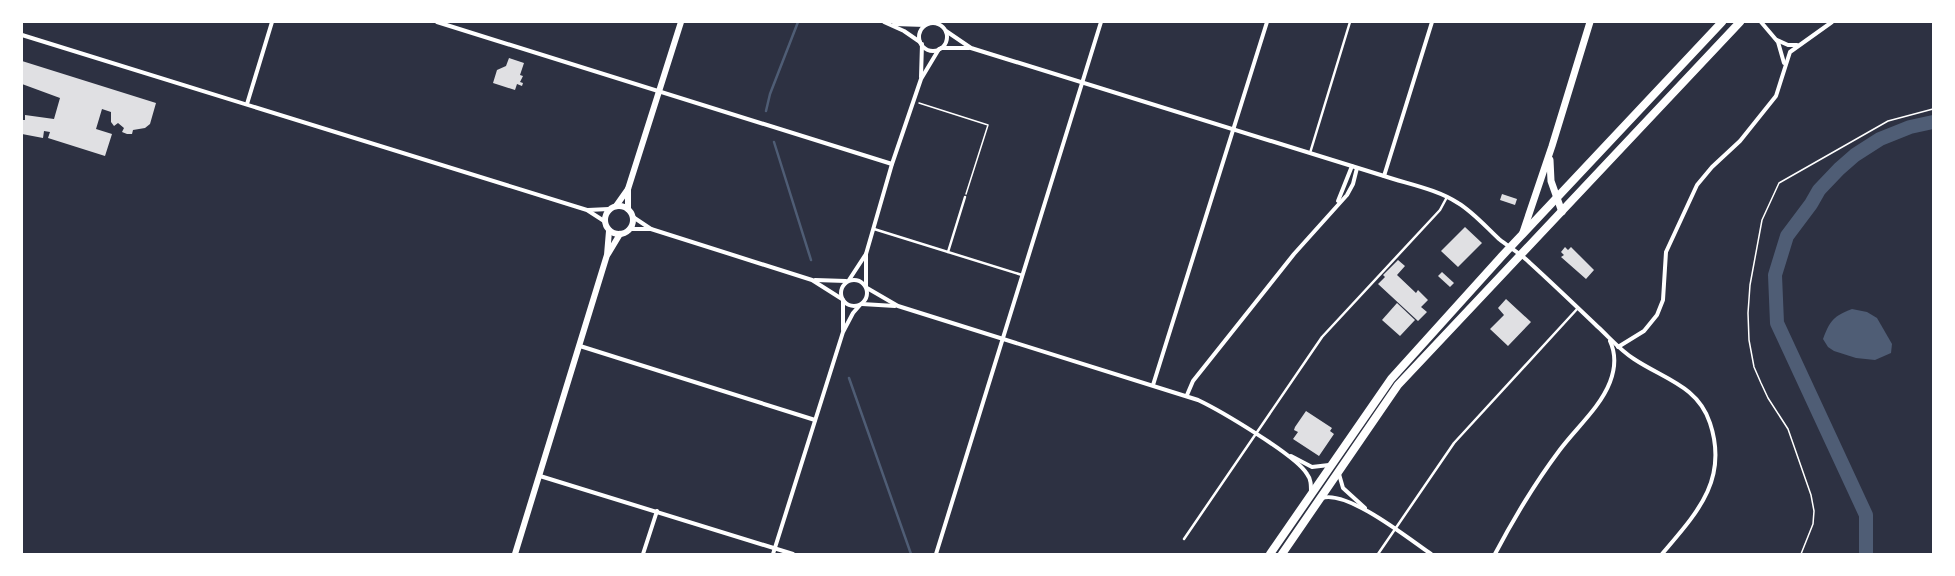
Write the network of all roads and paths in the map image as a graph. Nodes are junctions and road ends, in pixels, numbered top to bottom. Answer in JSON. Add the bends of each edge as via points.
{"nodes":[{"id":1,"x":272,"y":22,"type":"edge"},
{"id":2,"x":437,"y":22,"type":"edge"},
{"id":3,"x":680,"y":22,"type":"edge"},
{"id":4,"x":884,"y":22,"type":"edge"},
{"id":5,"x":945,"y":22,"type":"edge"},
{"id":6,"x":1101,"y":22,"type":"edge"},
{"id":7,"x":1267,"y":22,"type":"edge"},
{"id":8,"x":1350,"y":22,"type":"edge"},
{"id":9,"x":1432,"y":22,"type":"edge"},
{"id":10,"x":1590,"y":22,"type":"edge"},
{"id":11,"x":1722,"y":22,"type":"edge"},
{"id":12,"x":1740,"y":22,"type":"edge"},
{"id":13,"x":1761,"y":22,"type":"edge"},
{"id":14,"x":1832,"y":22,"type":"edge"},
{"id":15,"x":891,"y":24,"type":"junction"},
{"id":16,"x":928,"y":24,"type":"edge"},
{"id":17,"x":945,"y":30,"type":"junction"},
{"id":18,"x":22,"y":35,"type":"edge"},
{"id":19,"x":1776,"y":38,"type":"junction"},
{"id":20,"x":921,"y":43,"type":"junction"},
{"id":21,"x":1801,"y":43,"type":"junction"},
{"id":22,"x":940,"y":48,"type":"junction"},
{"id":23,"x":971,"y":48,"type":"junction"},
{"id":24,"x":1784,"y":70,"type":"junction"},
{"id":25,"x":921,"y":79,"type":"junction"},
{"id":26,"x":1082,"y":83,"type":"junction"},
{"id":27,"x":659,"y":91,"type":"junction"},
{"id":28,"x":913,"y":102,"type":"junction"},
{"id":29,"x":247,"y":104,"type":"junction"},
{"id":30,"x":1933,"y":109,"type":"edge"},
{"id":31,"x":1233,"y":130,"type":"junction"},
{"id":32,"x":1552,"y":146,"type":"junction"},
{"id":33,"x":1310,"y":154,"type":"junction"},
{"id":34,"x":892,"y":164,"type":"junction"},
{"id":35,"x":1352,"y":166,"type":"junction"},
{"id":36,"x":1357,"y":168,"type":"junction"},
{"id":37,"x":1384,"y":176,"type":"junction"},
{"id":38,"x":628,"y":189,"type":"junction"},
{"id":39,"x":1558,"y":196,"type":"junction"},
{"id":40,"x":965,"y":197,"type":"joint"},
{"id":41,"x":1447,"y":197,"type":"junction"},
{"id":42,"x":616,"y":206,"type":"junction"},
{"id":43,"x":1334,"y":208,"type":"junction"},
{"id":44,"x":609,"y":209,"type":"junction"},
{"id":45,"x":628,"y":209,"type":"junction"},
{"id":46,"x":587,"y":210,"type":"junction"},
{"id":47,"x":1562,"y":212,"type":"junction"},
{"id":48,"x":633,"y":217,"type":"junction"},
{"id":49,"x":604,"y":221,"type":"junction"},
{"id":50,"x":630,"y":229,"type":"junction"},
{"id":51,"x":651,"y":229,"type":"junction"},
{"id":52,"x":873,"y":229,"type":"junction"},
{"id":53,"x":609,"y":230,"type":"junction"},
{"id":54,"x":620,"y":234,"type":"junction"},
{"id":55,"x":1522,"y":235,"type":"junction"},
{"id":56,"x":1510,"y":248,"type":"junction"},
{"id":57,"x":948,"y":252,"type":"junction"},
{"id":58,"x":866,"y":254,"type":"junction"},
{"id":59,"x":607,"y":255,"type":"junction"},
{"id":60,"x":1521,"y":256,"type":"junction"},
{"id":61,"x":1022,"y":275,"type":"junction"},
{"id":62,"x":812,"y":280,"type":"junction"},
{"id":63,"x":848,"y":281,"type":"junction"},
{"id":64,"x":866,"y":287,"type":"junction"},
{"id":65,"x":843,"y":300,"type":"junction"},
{"id":66,"x":861,"y":305,"type":"junction"},
{"id":67,"x":898,"y":306,"type":"junction"},
{"id":68,"x":1578,"y":308,"type":"junction"},
{"id":69,"x":843,"y":332,"type":"junction"},
{"id":70,"x":1607,"y":336,"type":"junction"},
{"id":71,"x":1003,"y":339,"type":"junction"},
{"id":72,"x":580,"y":346,"type":"junction"},
{"id":73,"x":1618,"y":347,"type":"junction"},
{"id":74,"x":1153,"y":385,"type":"junction"},
{"id":75,"x":1187,"y":395,"type":"junction"},
{"id":76,"x":815,"y":420,"type":"junction"},
{"id":77,"x":1256,"y":434,"type":"junction"},
{"id":78,"x":1278,"y":449,"type":"junction"},
{"id":79,"x":1331,"y":465,"type":"junction"},
{"id":80,"x":1339,"y":470,"type":"junction"},
{"id":81,"x":540,"y":476,"type":"junction"},
{"id":82,"x":1311,"y":494,"type":"junction"},
{"id":83,"x":1320,"y":499,"type":"junction"},
{"id":84,"x":656,"y":511,"type":"junction"},
{"id":85,"x":1370,"y":513,"type":"junction"},
{"id":86,"x":1395,"y":530,"type":"junction"},
{"id":87,"x":1184,"y":539,"type":"dead end"},
{"id":88,"x":775,"y":548,"type":"junction"},
{"id":89,"x":515,"y":554,"type":"edge"},
{"id":90,"x":643,"y":554,"type":"edge"},
{"id":91,"x":773,"y":554,"type":"edge"},
{"id":92,"x":793,"y":554,"type":"edge"},
{"id":93,"x":936,"y":554,"type":"edge"},
{"id":94,"x":1270,"y":554,"type":"edge"},
{"id":95,"x":1282,"y":554,"type":"edge"},
{"id":96,"x":1378,"y":554,"type":"edge"},
{"id":97,"x":1431,"y":554,"type":"edge"},
{"id":98,"x":1495,"y":554,"type":"edge"},
{"id":99,"x":1662,"y":554,"type":"edge"},
{"id":100,"x":1801,"y":554,"type":"edge"}],
"edges":[{"from":1,"to":29,"type":"street"},
{"from":2,"to":27,"type":"street"},
{"from":3,"to":27,"type":"street"},
{"from":4,"to":15,"type":"street"},
{"from":5,"to":17,"type":"street"},
{"from":6,"to":26,"type":"street"},
{"from":7,"to":31,"type":"street"},
{"from":8,"to":33,"type":"lane"},
{"from":9,"to":37,"type":"street"},
{"from":10,"to":32,"type":"main road"},
{"from":11,"to":39,"type":"highway"},
{"from":12,"to":47,"type":"highway"},
{"from":13,"to":19,"type":"street"},
{"from":14,"to":21,"type":"street"},
{"from":15,"to":16,"type":"street"},
{"from":15,"to":20,"type":"street"},
{"from":16,"to":17,"type":"street","via":[[937,24]]},
{"from":16,"to":20,"type":"street","via":[[920,33]]},
{"from":17,"to":22,"type":"street","via":[[947,39]]},
{"from":17,"to":23,"type":"street"},
{"from":18,"to":29,"type":"street"},
{"from":19,"to":21,"type":"street","via":[[1788,45]]},
{"from":19,"to":24,"type":"street","via":[[1782,50]]},
{"from":20,"to":22,"type":"street","via":[[929,50]]},
{"from":20,"to":25,"type":"street"},
{"from":21,"to":24,"type":"street","via":[[1788,54]]},
{"from":22,"to":23,"type":"street"},
{"from":22,"to":25,"type":"street"},
{"from":23,"to":26,"type":"street"},
{"from":24,"to":73,"type":"street","via":[[1774,99],[1694,190],[1666,252],[1663,300],[1657,314],[1644,331]]},
{"from":25,"to":28,"type":"street"},
{"from":26,"to":31,"type":"street"},
{"from":26,"to":61,"type":"street"},
{"from":27,"to":34,"type":"street"},
{"from":27,"to":38,"type":"street"},
{"from":28,"to":34,"type":"street"},
{"from":28,"to":40,"type":"path","via":[[988,125]]},
{"from":29,"to":46,"type":"street"},
{"from":30,"to":100,"type":"path","via":[[1888,120],[1779,183],[1762,220],[1750,285],[1749,340],[1760,383],[1788,429],[1811,495],[1813,524]]},
{"from":31,"to":33,"type":"street"},
{"from":31,"to":74,"type":"street"},
{"from":32,"to":39,"type":"main road","via":[[1550,175]]},
{"from":32,"to":55,"type":"main road"},
{"from":33,"to":35,"type":"street"},
{"from":34,"to":52,"type":"street"},
{"from":35,"to":36,"type":"street"},
{"from":35,"to":43,"type":"street","via":[[1344,191]]},
{"from":36,"to":37,"type":"street"},
{"from":36,"to":43,"type":"street","via":[[1350,189]]},
{"from":37,"to":41,"type":"street"},
{"from":38,"to":42,"type":"street"},
{"from":38,"to":45,"type":"street"},
{"from":39,"to":47,"type":"main road"},
{"from":39,"to":55,"type":"highway"},
{"from":40,"to":57,"type":"lane"},
{"from":41,"to":56,"type":"street","via":[[1469,211]]},
{"from":41,"to":77,"type":"lane","via":[[1440,210],[1322,337]]},
{"from":42,"to":44,"type":"street"},
{"from":42,"to":45,"type":"street"},
{"from":43,"to":75,"type":"street","via":[[1193,381]]},
{"from":44,"to":46,"type":"street"},
{"from":44,"to":49,"type":"street"},
{"from":45,"to":48,"type":"street"},
{"from":46,"to":49,"type":"street"},
{"from":47,"to":60,"type":"highway"},
{"from":48,"to":50,"type":"street"},
{"from":48,"to":51,"type":"street"},
{"from":49,"to":53,"type":"street"},
{"from":50,"to":51,"type":"street"},
{"from":50,"to":54,"type":"street"},
{"from":51,"to":62,"type":"street"},
{"from":52,"to":57,"type":"lane"},
{"from":52,"to":58,"type":"street"},
{"from":53,"to":54,"type":"street"},
{"from":53,"to":59,"type":"street"},
{"from":54,"to":59,"type":"street"},
{"from":55,"to":56,"type":"highway"},
{"from":56,"to":60,"type":"street"},
{"from":56,"to":79,"type":"highway","via":[[1391,379]]},
{"from":57,"to":61,"type":"lane"},
{"from":58,"to":63,"type":"street"},
{"from":58,"to":64,"type":"street"},
{"from":59,"to":72,"type":"street"},
{"from":60,"to":68,"type":"street"},
{"from":60,"to":80,"type":"highway","via":[[1398,385]]},
{"from":61,"to":71,"type":"street"},
{"from":62,"to":63,"type":"street"},
{"from":62,"to":65,"type":"street"},
{"from":63,"to":64,"type":"street","via":[[858,280]]},
{"from":63,"to":65,"type":"street","via":[[841,289]]},
{"from":64,"to":66,"type":"street","via":[[867,298]]},
{"from":64,"to":67,"type":"street"},
{"from":65,"to":66,"type":"street","via":[[850,306]]},
{"from":65,"to":69,"type":"street"},
{"from":66,"to":67,"type":"street"},
{"from":66,"to":69,"type":"street","via":[[853,313]]},
{"from":67,"to":71,"type":"street"},
{"from":68,"to":70,"type":"street"},
{"from":68,"to":86,"type":"lane","via":[[1454,443]]},
{"from":69,"to":76,"type":"street"},
{"from":70,"to":73,"type":"street"},
{"from":70,"to":98,"type":"street","via":[[1612,345],[1614,360],[1608,388],[1525,499]]},
{"from":71,"to":74,"type":"street"},
{"from":71,"to":93,"type":"street"},
{"from":72,"to":76,"type":"street"},
{"from":72,"to":81,"type":"street"},
{"from":73,"to":99,"type":"street","via":[[1639,362],[1686,388],[1702,405],[1712,428],[1716,457],[1711,485],[1696,513]]},
{"from":74,"to":75,"type":"street"},
{"from":75,"to":77,"type":"street","via":[[1211,406]]},
{"from":76,"to":88,"type":"street"},
{"from":77,"to":78,"type":"street"},
{"from":77,"to":87,"type":"lane"},
{"from":78,"to":79,"type":"street","via":[[1310,466]]},
{"from":78,"to":82,"type":"street","via":[[1306,472]]},
{"from":79,"to":82,"type":"highway"},
{"from":80,"to":83,"type":"highway"},
{"from":80,"to":85,"type":"street","via":[[1342,487]]},
{"from":81,"to":84,"type":"street"},
{"from":81,"to":89,"type":"street"},
{"from":82,"to":94,"type":"highway"},
{"from":83,"to":85,"type":"street","via":[[1337,497]]},
{"from":83,"to":95,"type":"highway"},
{"from":84,"to":88,"type":"street"},
{"from":84,"to":90,"type":"street"},
{"from":85,"to":86,"type":"street"},
{"from":86,"to":96,"type":"lane"},
{"from":86,"to":97,"type":"street"},
{"from":88,"to":91,"type":"street"},
{"from":88,"to":92,"type":"street"}]}
